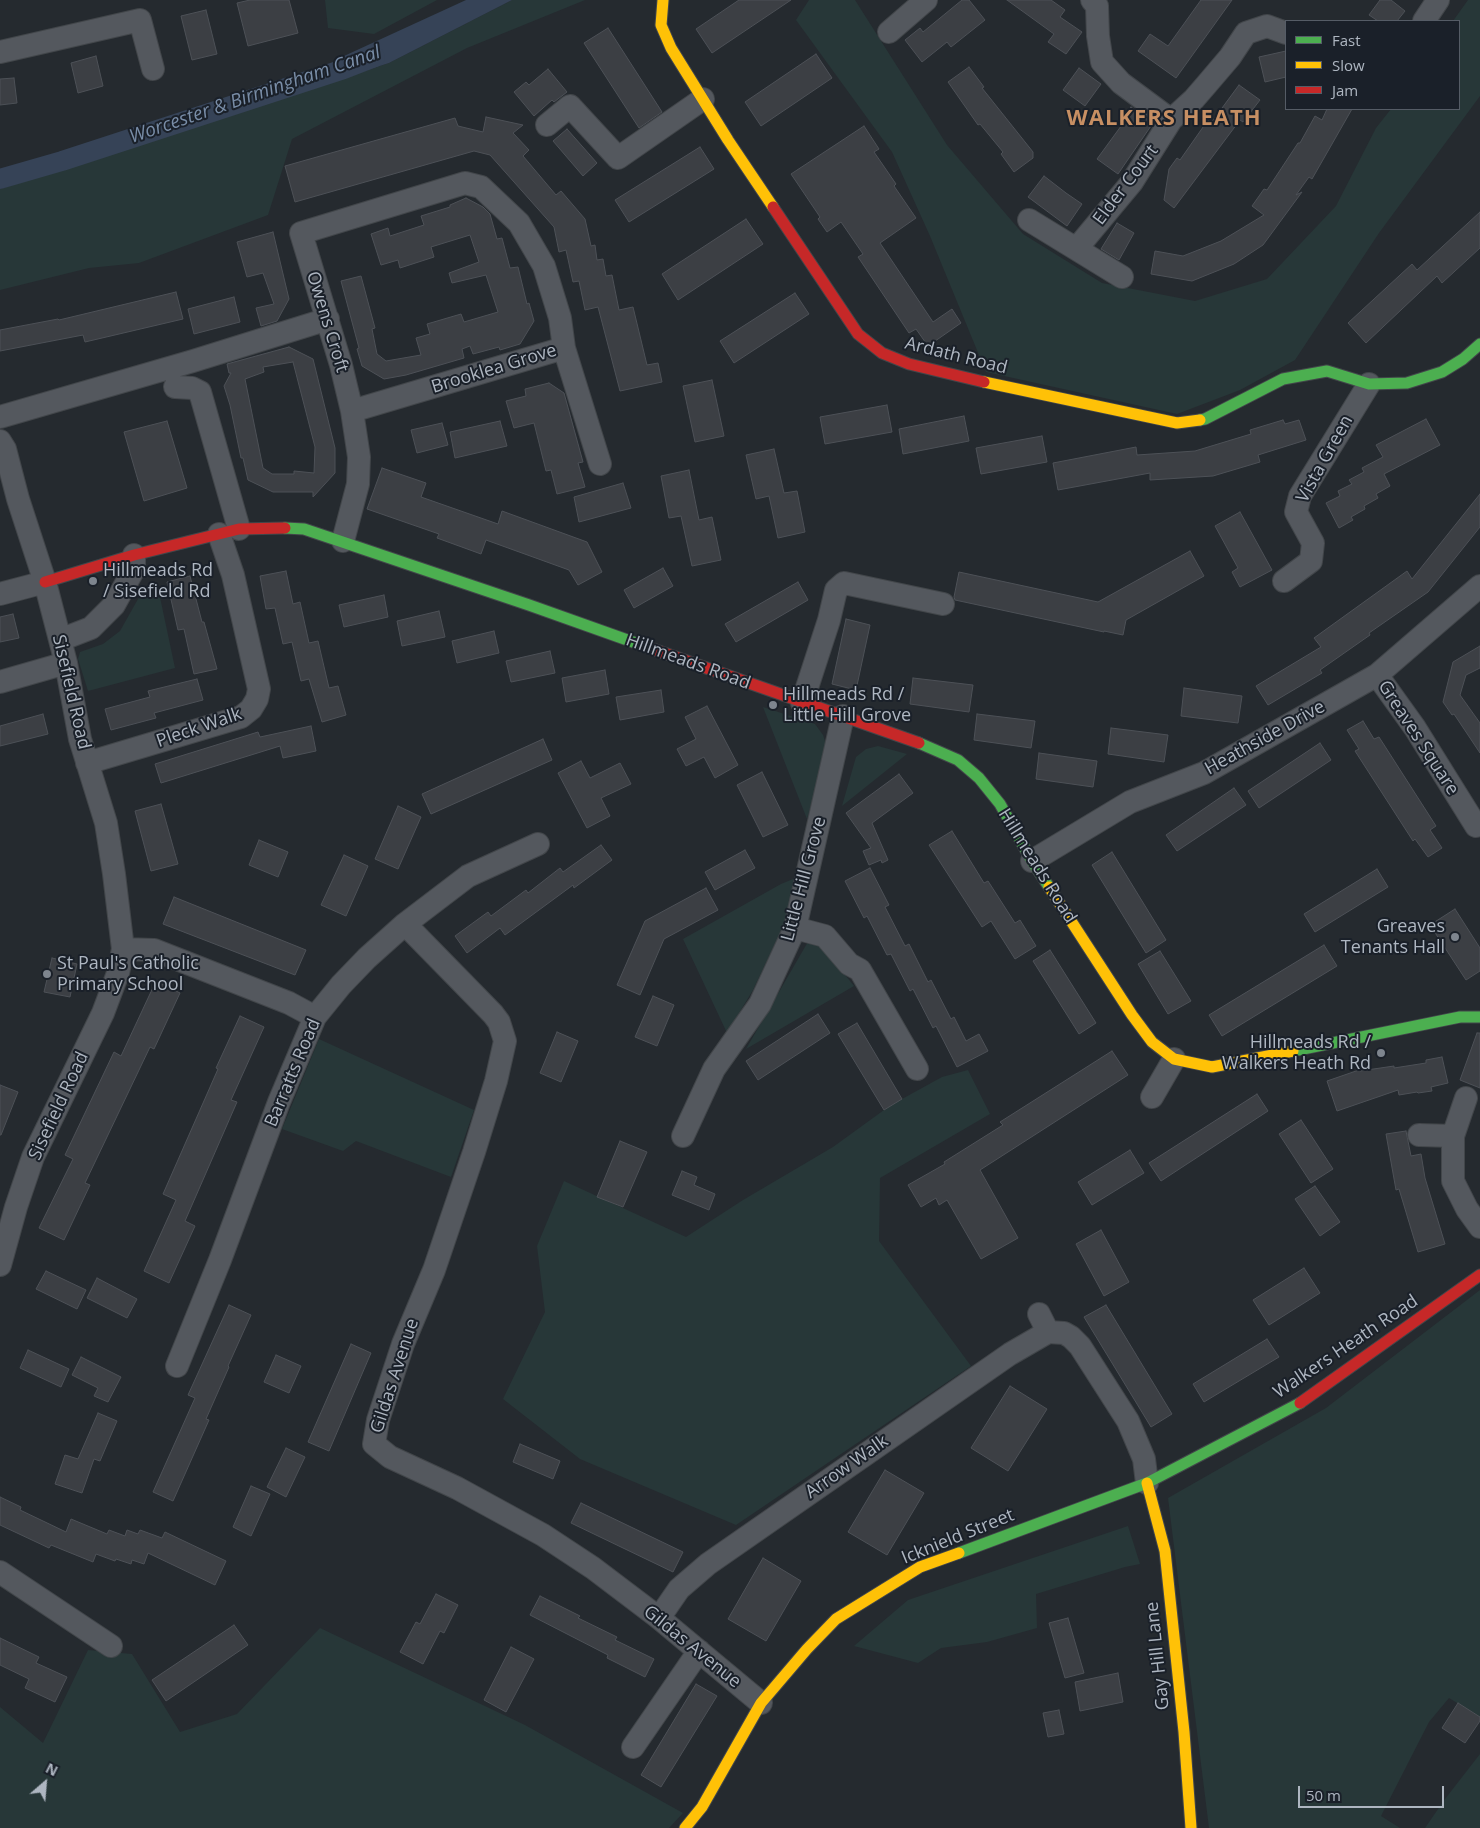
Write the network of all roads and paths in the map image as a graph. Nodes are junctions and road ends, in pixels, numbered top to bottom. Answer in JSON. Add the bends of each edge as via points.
{"nodes":[{"id":1,"x":663,"y":0,"type":"edge"},
{"id":2,"x":926,"y":0,"type":"edge"},
{"id":3,"x":1092,"y":0,"type":"edge"},
{"id":4,"x":1438,"y":0,"type":"edge"},
{"id":5,"x":1425,"y":20,"type":"edge"},
{"id":6,"x":889,"y":32,"type":"dead end"},
{"id":7,"x":1285,"y":33,"type":"edge"},
{"id":8,"x":0,"y":52,"type":"edge"},
{"id":9,"x":153,"y":68,"type":"dead end"},
{"id":10,"x":703,"y":99,"type":"junction"},
{"id":11,"x":1171,"y":120,"type":"junction"},
{"id":12,"x":547,"y":125,"type":"dead end"},
{"id":13,"x":1029,"y":220,"type":"dead end"},
{"id":14,"x":301,"y":233,"type":"joint"},
{"id":15,"x":1077,"y":248,"type":"junction"},
{"id":16,"x":1122,"y":277,"type":"dead end"},
{"id":17,"x":328,"y":319,"type":"junction"},
{"id":18,"x":1480,"y":344,"type":"edge"},
{"id":19,"x":564,"y":348,"type":"junction"},
{"id":20,"x":1369,"y":384,"type":"junction"},
{"id":21,"x":175,"y":387,"type":"dead end"},
{"id":22,"x":352,"y":411,"type":"junction"},
{"id":23,"x":0,"y":417,"type":"edge"},
{"id":24,"x":0,"y":440,"type":"edge"},
{"id":25,"x":600,"y":464,"type":"dead end"},
{"id":26,"x":9,"y":501,"type":"edge"},
{"id":27,"x":229,"y":532,"type":"junction"},
{"id":28,"x":343,"y":541,"type":"junction"},
{"id":29,"x":134,"y":555,"type":"junction"},
{"id":30,"x":1284,"y":581,"type":"dead end"},
{"id":31,"x":45,"y":582,"type":"junction"},
{"id":32,"x":1480,"y":586,"type":"edge"},
{"id":33,"x":0,"y":594,"type":"edge"},
{"id":34,"x":942,"y":604,"type":"dead end"},
{"id":35,"x":60,"y":640,"type":"junction"},
{"id":36,"x":66,"y":663,"type":"junction"},
{"id":37,"x":1377,"y":675,"type":"junction"},
{"id":38,"x":0,"y":682,"type":"edge"},
{"id":39,"x":802,"y":703,"type":"junction"},
{"id":40,"x":843,"y":716,"type":"junction"},
{"id":41,"x":87,"y":763,"type":"junction"},
{"id":42,"x":1476,"y":826,"type":"dead end"},
{"id":43,"x":538,"y":844,"type":"dead end"},
{"id":44,"x":1032,"y":861,"type":"junction"},
{"id":45,"x":405,"y":924,"type":"junction"},
{"id":46,"x":795,"y":928,"type":"junction"},
{"id":47,"x":123,"y":949,"type":"junction"},
{"id":48,"x":315,"y":1017,"type":"junction"},
{"id":49,"x":1480,"y":1017,"type":"edge"},
{"id":50,"x":1174,"y":1058,"type":"junction"},
{"id":51,"x":917,"y":1069,"type":"dead end"},
{"id":52,"x":1152,"y":1097,"type":"dead end"},
{"id":53,"x":1466,"y":1098,"type":"dead end"},
{"id":54,"x":1419,"y":1135,"type":"dead end"},
{"id":55,"x":683,"y":1136,"type":"dead end"},
{"id":56,"x":1453,"y":1136,"type":"junction"},
{"id":57,"x":1480,"y":1227,"type":"edge"},
{"id":58,"x":0,"y":1264,"type":"edge"},
{"id":59,"x":1480,"y":1275,"type":"edge"},
{"id":60,"x":177,"y":1366,"type":"dead end"},
{"id":61,"x":1147,"y":1483,"type":"junction"},
{"id":62,"x":0,"y":1572,"type":"edge"},
{"id":63,"x":659,"y":1618,"type":"junction"},
{"id":64,"x":111,"y":1646,"type":"dead end"},
{"id":65,"x":699,"y":1651,"type":"junction"},
{"id":66,"x":760,"y":1703,"type":"junction"},
{"id":67,"x":633,"y":1747,"type":"dead end"},
{"id":68,"x":685,"y":1828,"type":"edge"},
{"id":69,"x":1191,"y":1828,"type":"edge"}],
"edges":[{"from":1,"to":10,"type":"street","name":"Ardath Road","via":[[661,25],[671,48]]},
{"from":2,"to":6,"type":"street"},
{"from":3,"to":11,"type":"street","via":[[1097,6],[1102,62],[1121,83]]},
{"from":4,"to":5,"type":"street"},
{"from":7,"to":11,"type":"street","name":"Elder Court","via":[[1267,26],[1246,33],[1203,89]]},
{"from":8,"to":9,"type":"street","via":[[140,20]]},
{"from":10,"to":12,"type":"street","via":[[618,158],[570,106]]},
{"from":10,"to":20,"type":"street","name":"Ardath Road","via":[[858,334],[882,353],[909,364],[957,376],[1176,423],[1205,420],[1283,379],[1326,371]]},
{"from":11,"to":15,"type":"street","name":"Elder Court","via":[[1132,182]]},
{"from":13,"to":15,"type":"street"},
{"from":14,"to":17,"type":"street","name":"Owens Croft"},
{"from":14,"to":19,"type":"street","name":"Brooklea Grove","via":[[465,183],[481,187],[519,223],[544,266],[560,318]]},
{"from":15,"to":16,"type":"street"},
{"from":17,"to":22,"type":"street","name":"Owens Croft"},
{"from":17,"to":23,"type":"street"},
{"from":18,"to":20,"type":"street","name":"Ardath Road","via":[[1442,372],[1407,384]]},
{"from":19,"to":22,"type":"street","name":"Brooklea Grove"},
{"from":19,"to":25,"type":"street"},
{"from":20,"to":30,"type":"street","name":"Vista Green","via":[[1300,496],[1296,512],[1313,543],[1311,561]]},
{"from":21,"to":27,"type":"street","name":"Pleck Walk","via":[[200,392]]},
{"from":22,"to":28,"type":"street","name":"Owens Croft","via":[[359,457],[358,484]]},
{"from":24,"to":26,"type":"street","name":"Sisefield Road","via":[[5,449]]},
{"from":26,"to":31,"type":"street","name":"Sisefield Road"},
{"from":27,"to":28,"type":"street","name":"Hillmeads Road","via":[[272,527],[304,529]]},
{"from":27,"to":29,"type":"street","name":"Hillmeads Road"},
{"from":27,"to":41,"type":"street","name":"Pleck Walk","via":[[233,575],[259,689],[251,709],[241,717]]},
{"from":28,"to":39,"type":"street","name":"Hillmeads Road"},
{"from":29,"to":31,"type":"street","name":"Hillmeads Road"},
{"from":29,"to":35,"type":"street","via":[[134,569],[114,605],[91,628]]},
{"from":31,"to":33,"type":"street"},
{"from":31,"to":35,"type":"street","name":"Sisefield Road"},
{"from":32,"to":37,"type":"street","name":"Heathside Drive"},
{"from":34,"to":39,"type":"street","via":[[844,583],[836,590]]},
{"from":35,"to":36,"type":"street","name":"Sisefield Road"},
{"from":36,"to":38,"type":"street"},
{"from":36,"to":41,"type":"street","name":"Sisefield Road"},
{"from":37,"to":42,"type":"street","name":"Greaves Square","via":[[1415,728]]},
{"from":37,"to":44,"type":"street","name":"Heathside Drive","via":[[1204,773],[1130,802]]},
{"from":39,"to":40,"type":"street","name":"Hillmeads Road"},
{"from":40,"to":44,"type":"street","name":"Hillmeads Road","via":[[958,760],[979,778],[1000,804]]},
{"from":40,"to":46,"type":"street","name":"Little Hill Grove"},
{"from":41,"to":47,"type":"street","name":"Sisefield Road","via":[[106,823]]},
{"from":43,"to":45,"type":"street","name":"Barratts Road","via":[[468,876]]},
{"from":44,"to":50,"type":"street","name":"Hillmeads Road","via":[[1132,1016],[1152,1042]]},
{"from":45,"to":48,"type":"street","name":"Barratts Road","via":[[341,985]]},
{"from":45,"to":63,"type":"street","name":"Gildas Avenue","via":[[493,1014],[505,1041],[474,1152],[434,1270],[402,1344],[378,1420],[374,1444],[390,1457],[457,1488],[543,1535]]},
{"from":46,"to":51,"type":"street","via":[[825,936],[849,964],[860,970]]},
{"from":46,"to":55,"type":"street","name":"Little Hill Grove","via":[[760,1004],[714,1069]]},
{"from":47,"to":48,"type":"street","via":[[154,950],[288,1003]]},
{"from":47,"to":58,"type":"street","name":"Sisefield Road","via":[[118,973],[102,1013],[33,1156]]},
{"from":48,"to":60,"type":"street","name":"Barratts Road"},
{"from":49,"to":50,"type":"street","name":"Hillmeads Road","via":[[1460,1017],[1212,1067]]},
{"from":50,"to":52,"type":"street"},
{"from":53,"to":56,"type":"street"},
{"from":54,"to":56,"type":"street"},
{"from":56,"to":57,"type":"street","via":[[1452,1181]]},
{"from":59,"to":61,"type":"street","name":"Walkers Heath Road","via":[[1302,1402]]},
{"from":61,"to":63,"type":"street","name":"Arrow Walk","via":[[1144,1459],[1128,1421],[1080,1346],[1071,1337],[1044,1323],[1010,1354],[708,1564],[679,1590]]},
{"from":61,"to":66,"type":"street","name":"Icknield Street","via":[[920,1567],[836,1619]]},
{"from":61,"to":69,"type":"street","name":"Gay Hill Lane","via":[[1165,1551]]},
{"from":62,"to":64,"type":"street"},
{"from":63,"to":65,"type":"street","name":"Gildas Avenue"},
{"from":65,"to":66,"type":"street","name":"Gildas Avenue"},
{"from":65,"to":67,"type":"street"},
{"from":66,"to":68,"type":"street","name":"Icknield Street","via":[[702,1807]]}]}
